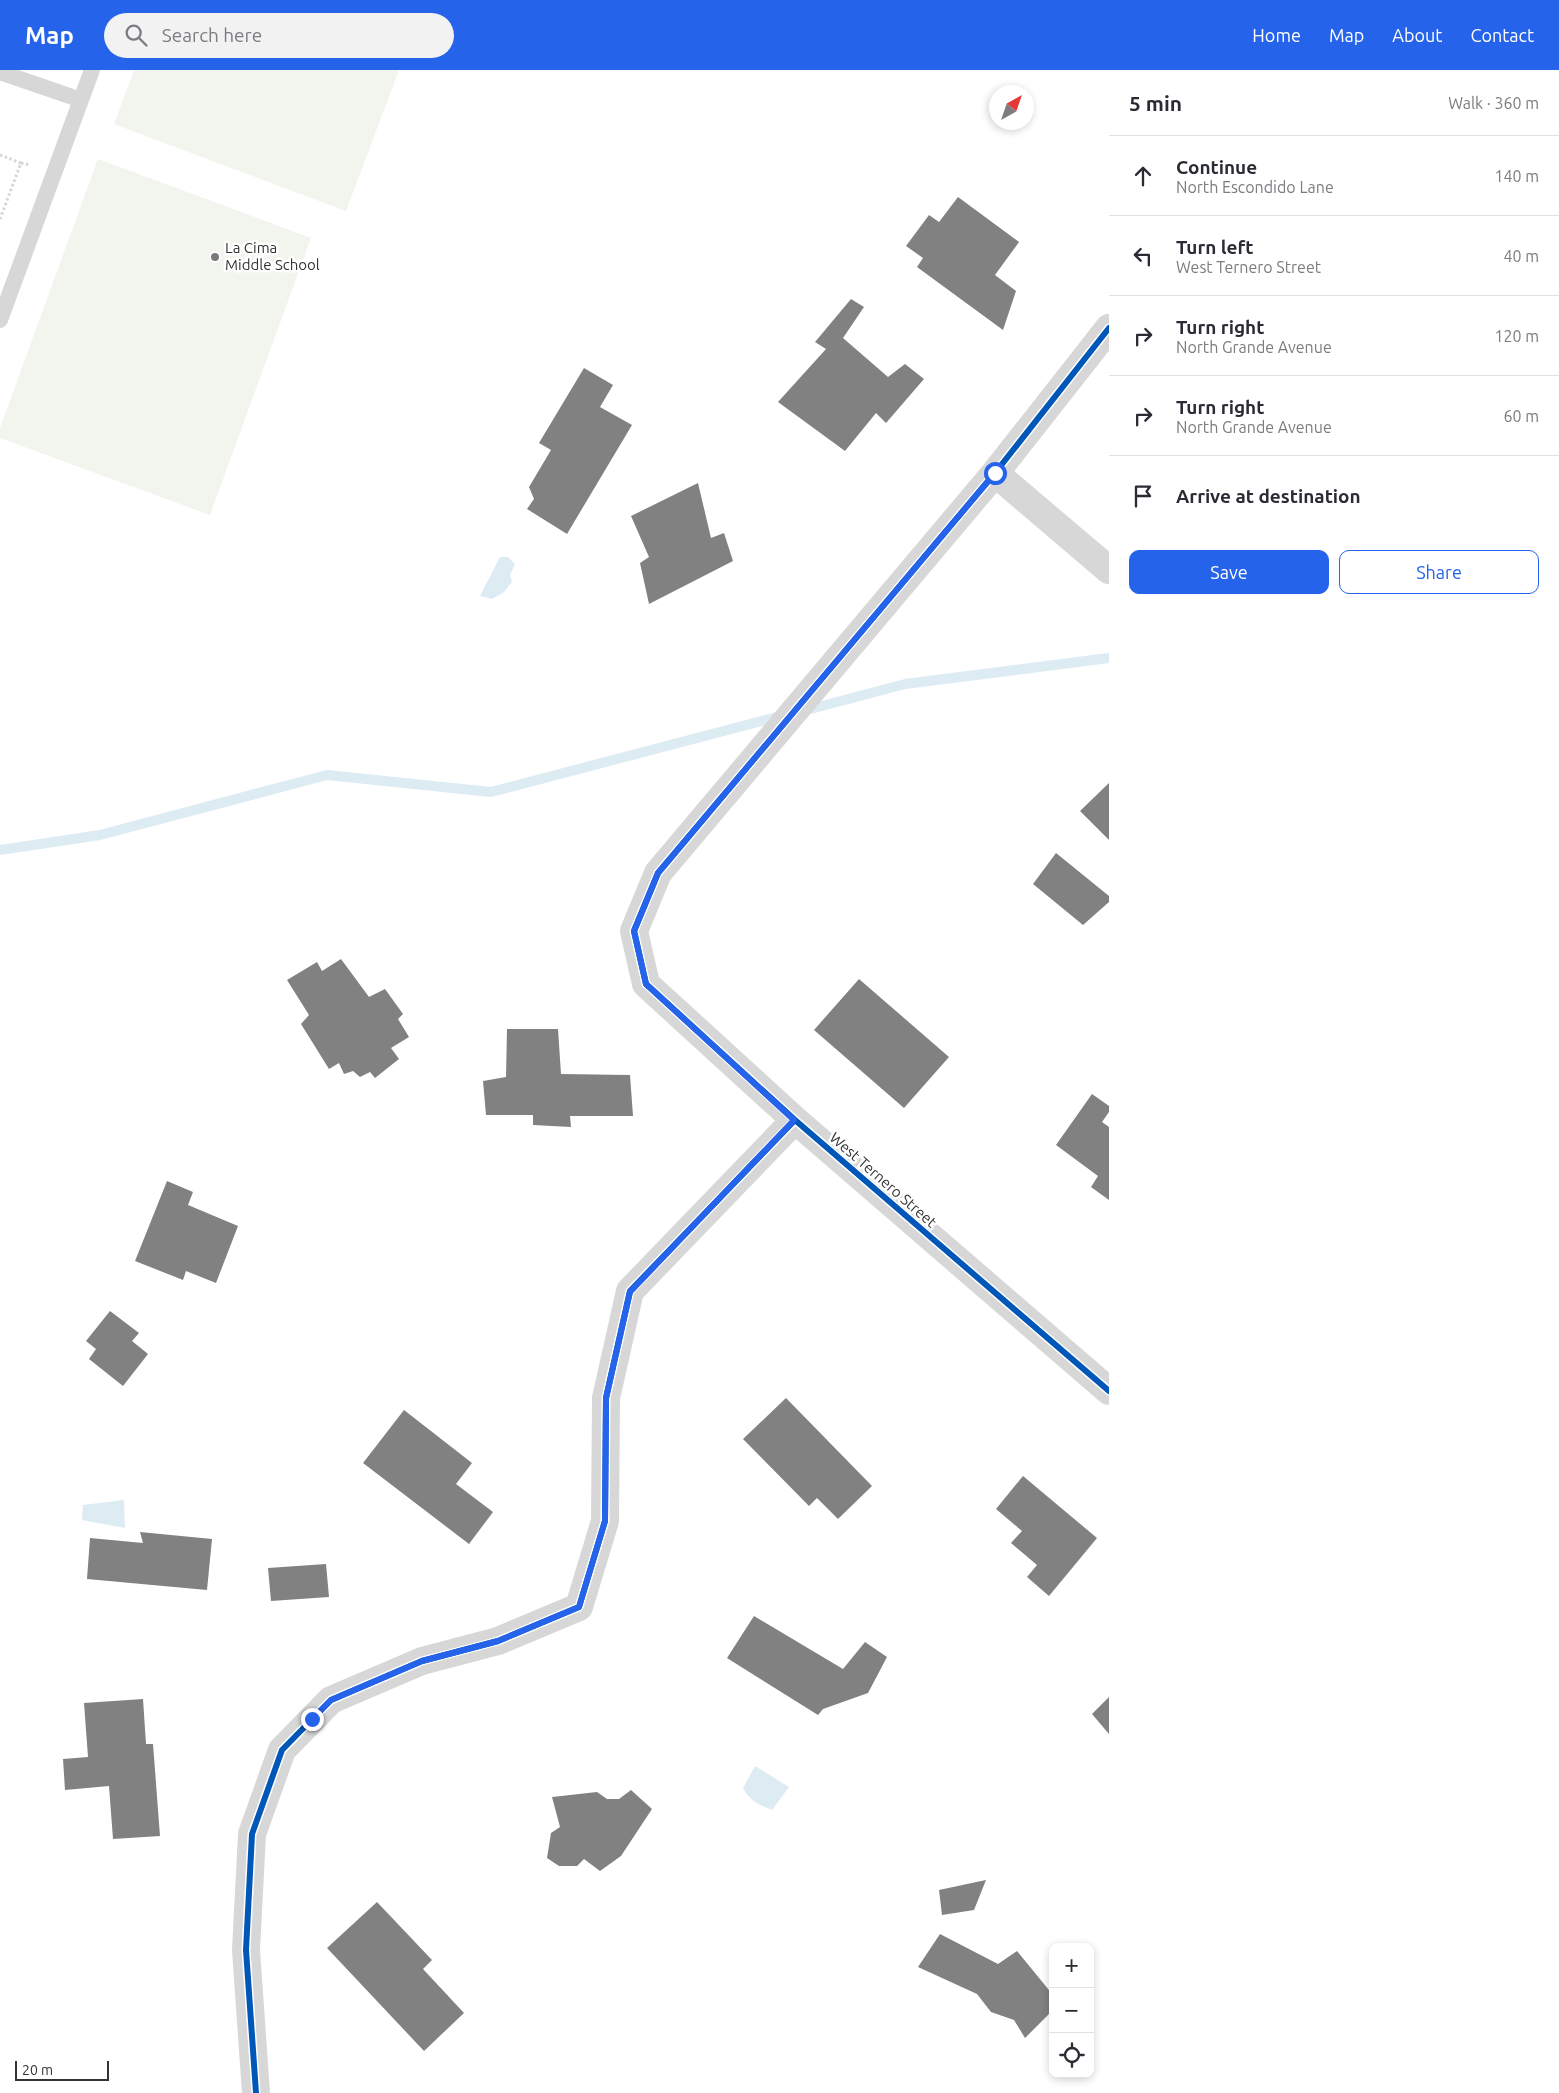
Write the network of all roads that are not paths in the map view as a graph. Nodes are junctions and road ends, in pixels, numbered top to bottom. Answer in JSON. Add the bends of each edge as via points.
{"nodes":[{"id":1,"x":92,"y":70,"type":"edge"},
{"id":2,"x":0,"y":72,"type":"edge"},
{"id":3,"x":81,"y":100,"type":"junction"},
{"id":4,"x":0,"y":320,"type":"edge"},
{"id":5,"x":1109,"y":328,"type":"edge"},
{"id":6,"x":995,"y":473,"type":"junction"},
{"id":7,"x":1109,"y":570,"type":"edge"},
{"id":8,"x":794,"y":1120,"type":"junction"},
{"id":9,"x":1109,"y":1391,"type":"edge"},
{"id":10,"x":256,"y":2093,"type":"edge"}],
"edges":[{"from":1,"to":3,"type":"lane"},
{"from":2,"to":3,"type":"lane"},
{"from":3,"to":4,"type":"lane"},
{"from":5,"to":6,"type":"street"},
{"from":6,"to":7,"type":"street"},
{"from":6,"to":8,"type":"street","name":"West Ternero Street","via":[[658,873],[634,931],[646,984]]},
{"from":8,"to":9,"type":"street","name":"West Ternero Street"},
{"from":8,"to":10,"type":"street","via":[[630,1292],[606,1398],[605,1521],[579,1607],[498,1641],[422,1661],[331,1700],[282,1750],[252,1834],[246,1950]]}]}
